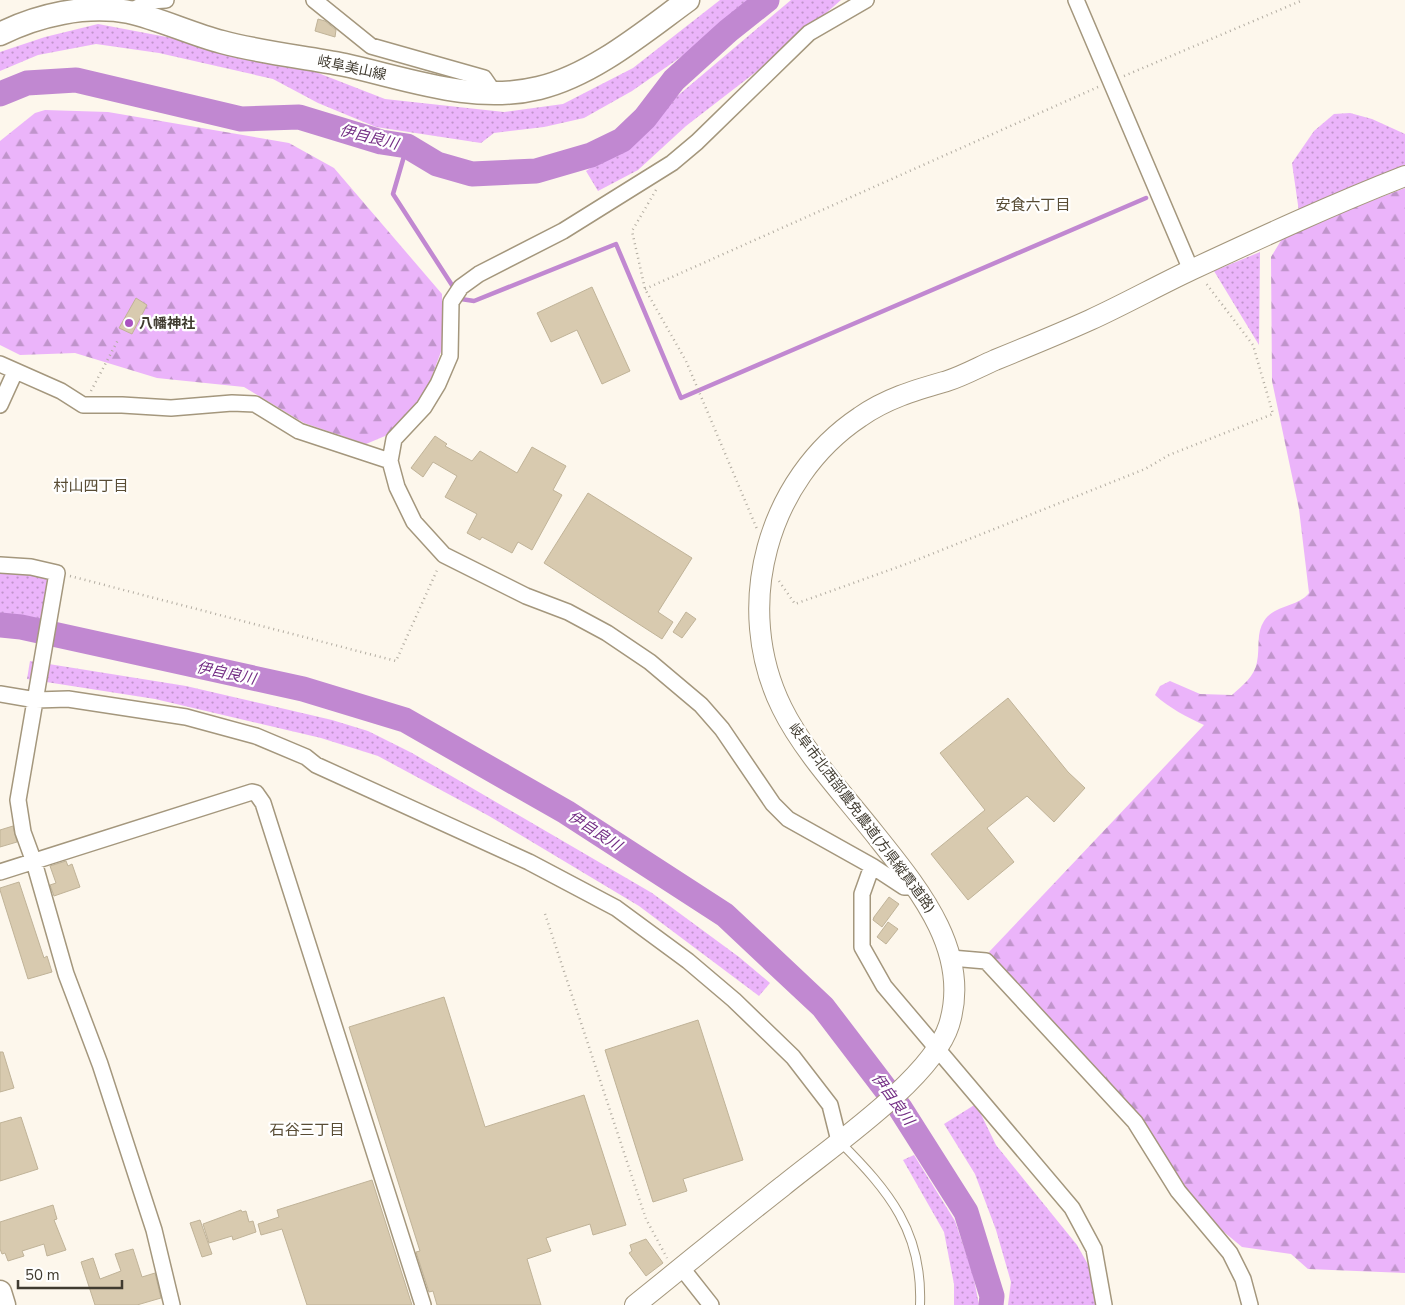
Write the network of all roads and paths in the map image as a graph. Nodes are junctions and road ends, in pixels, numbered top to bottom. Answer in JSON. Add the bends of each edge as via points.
{"nodes":[{"id":1,"x":166,"y":0,"type":"edge"},
{"id":2,"x":314,"y":0,"type":"edge"},
{"id":3,"x":688,"y":0,"type":"edge"},
{"id":4,"x":866,"y":0,"type":"edge"},
{"id":5,"x":1076,"y":0,"type":"edge"},
{"id":6,"x":1303,"y":0,"type":"edge"},
{"id":7,"x":129,"y":12,"type":"junction"},
{"id":8,"x":0,"y":34,"type":"edge"},
{"id":9,"x":1111,"y":81,"type":"junction"},
{"id":10,"x":495,"y":94,"type":"junction"},
{"id":11,"x":1405,"y":176,"type":"edge"},
{"id":12,"x":657,"y":189,"type":"dead end"},
{"id":13,"x":1193,"y":269,"type":"junction"},
{"id":14,"x":645,"y":288,"type":"junction"},
{"id":15,"x":118,"y":340,"type":"dead end"},
{"id":16,"x":0,"y":364,"type":"edge"},
{"id":17,"x":15,"y":372,"type":"junction"},
{"id":18,"x":0,"y":405,"type":"edge"},
{"id":19,"x":83,"y":405,"type":"junction"},
{"id":20,"x":390,"y":461,"type":"junction"},
{"id":21,"x":764,"y":554,"type":"junction"},
{"id":22,"x":444,"y":555,"type":"junction"},
{"id":23,"x":0,"y":565,"type":"edge"},
{"id":24,"x":56,"y":579,"type":"junction"},
{"id":25,"x":0,"y":694,"type":"edge"},
{"id":26,"x":38,"y":694,"type":"junction"},
{"id":27,"x":34,"y":862,"type":"junction"},
{"id":28,"x":872,"y":866,"type":"junction"},
{"id":29,"x":0,"y":872,"type":"edge"},
{"id":30,"x":916,"y":887,"type":"junction"},
{"id":31,"x":545,"y":914,"type":"dead end"},
{"id":32,"x":951,"y":958,"type":"junction"},
{"id":33,"x":936,"y":1049,"type":"junction"},
{"id":34,"x":844,"y":1137,"type":"junction"},
{"id":35,"x":678,"y":1270,"type":"junction"},
{"id":36,"x":0,"y":1292,"type":"edge"},
{"id":37,"x":4,"y":1305,"type":"edge"},
{"id":38,"x":172,"y":1305,"type":"edge"},
{"id":39,"x":423,"y":1305,"type":"edge"},
{"id":40,"x":635,"y":1305,"type":"edge"},
{"id":41,"x":711,"y":1305,"type":"edge"},
{"id":42,"x":920,"y":1305,"type":"edge"},
{"id":43,"x":1104,"y":1305,"type":"edge"},
{"id":44,"x":1250,"y":1305,"type":"edge"}],
"edges":[{"from":1,"to":7,"type":"street","via":[[150,1]]},
{"from":2,"to":10,"type":"street","via":[[371,46],[484,78]]},
{"from":3,"to":10,"type":"main road","name":"岐阜美山線","via":[[630,42],[574,75],[539,88]]},
{"from":4,"to":20,"type":"street","via":[[809,33],[672,163],[563,231],[479,274],[461,287],[451,302],[450,356],[424,407],[394,439]]},
{"from":5,"to":9,"type":"street"},
{"from":6,"to":9,"type":"path"},
{"from":7,"to":8,"type":"main road","name":"岐阜美山線","via":[[68,12],[25,22]]},
{"from":7,"to":10,"type":"main road","name":"岐阜美山線","via":[[223,42],[344,65],[436,87]]},
{"from":9,"to":13,"type":"street"},
{"from":9,"to":14,"type":"path"},
{"from":11,"to":13,"type":"street","name":"岐阜市北西部農免農道(方県縦貫道路)"},
{"from":12,"to":14,"type":"path","via":[[632,231]]},
{"from":13,"to":21,"type":"street","name":"岐阜市北西部農免農道(方県縦貫道路)","via":[[1093,318],[948,380],[900,394],[858,418],[826,446],[796,480]]},
{"from":13,"to":21,"type":"path","via":[[1253,345],[1273,414],[927,556],[795,604]]},
{"from":14,"to":21,"type":"path","via":[[686,361]]},
{"from":15,"to":19,"type":"path"},
{"from":16,"to":17,"type":"street"},
{"from":17,"to":18,"type":"street"},
{"from":17,"to":19,"type":"street","via":[[61,391]]},
{"from":19,"to":20,"type":"street","via":[[171,408],[255,404],[299,431]]},
{"from":20,"to":22,"type":"street","via":[[396,487],[414,522]]},
{"from":21,"to":30,"type":"street","name":"岐阜市北西部農免農道(方県縦貫道路)","via":[[759,581],[759,625],[766,670],[783,710],[816,759]]},
{"from":22,"to":24,"type":"path","via":[[396,661]]},
{"from":22,"to":28,"type":"street","via":[[526,596],[568,612],[650,662],[701,705],[722,729],[773,804],[788,819]]},
{"from":23,"to":24,"type":"street","via":[[31,567]]},
{"from":24,"to":26,"type":"street"},
{"from":25,"to":26,"type":"street"},
{"from":26,"to":27,"type":"street","via":[[18,800],[23,832]]},
{"from":26,"to":34,"type":"street","via":[[186,717],[256,736],[592,894],[688,961],[734,1000],[793,1057],[830,1105]]},
{"from":27,"to":29,"type":"street"},
{"from":27,"to":38,"type":"street","via":[[66,974],[100,1064],[154,1230]]},
{"from":27,"to":39,"type":"street","via":[[252,792],[259,796]]},
{"from":28,"to":30,"type":"street","via":[[904,887]]},
{"from":28,"to":33,"type":"street","via":[[862,894],[862,947],[884,986]]},
{"from":30,"to":32,"type":"street","name":"岐阜市北西部農免農道(方県縦貫道路)","via":[[938,921]]},
{"from":31,"to":35,"type":"path","via":[[646,1219]]},
{"from":32,"to":33,"type":"street","name":"岐阜市北西部農免農道(方県縦貫道路)","via":[[955,974],[954,1001],[948,1029]]},
{"from":32,"to":44,"type":"street","via":[[986,961],[1134,1122],[1178,1191],[1230,1253],[1243,1279]]},
{"from":33,"to":34,"type":"street","name":"岐阜市北西部農免農道(方県縦貫道路)","via":[[886,1103]]},
{"from":33,"to":43,"type":"street","via":[[1072,1208],[1094,1249]]},
{"from":34,"to":35,"type":"street"},
{"from":34,"to":42,"type":"lane","via":[[904,1219],[916,1255]]},
{"from":35,"to":40,"type":"street"},
{"from":35,"to":41,"type":"street"},
{"from":36,"to":37,"type":"main road"}]}
